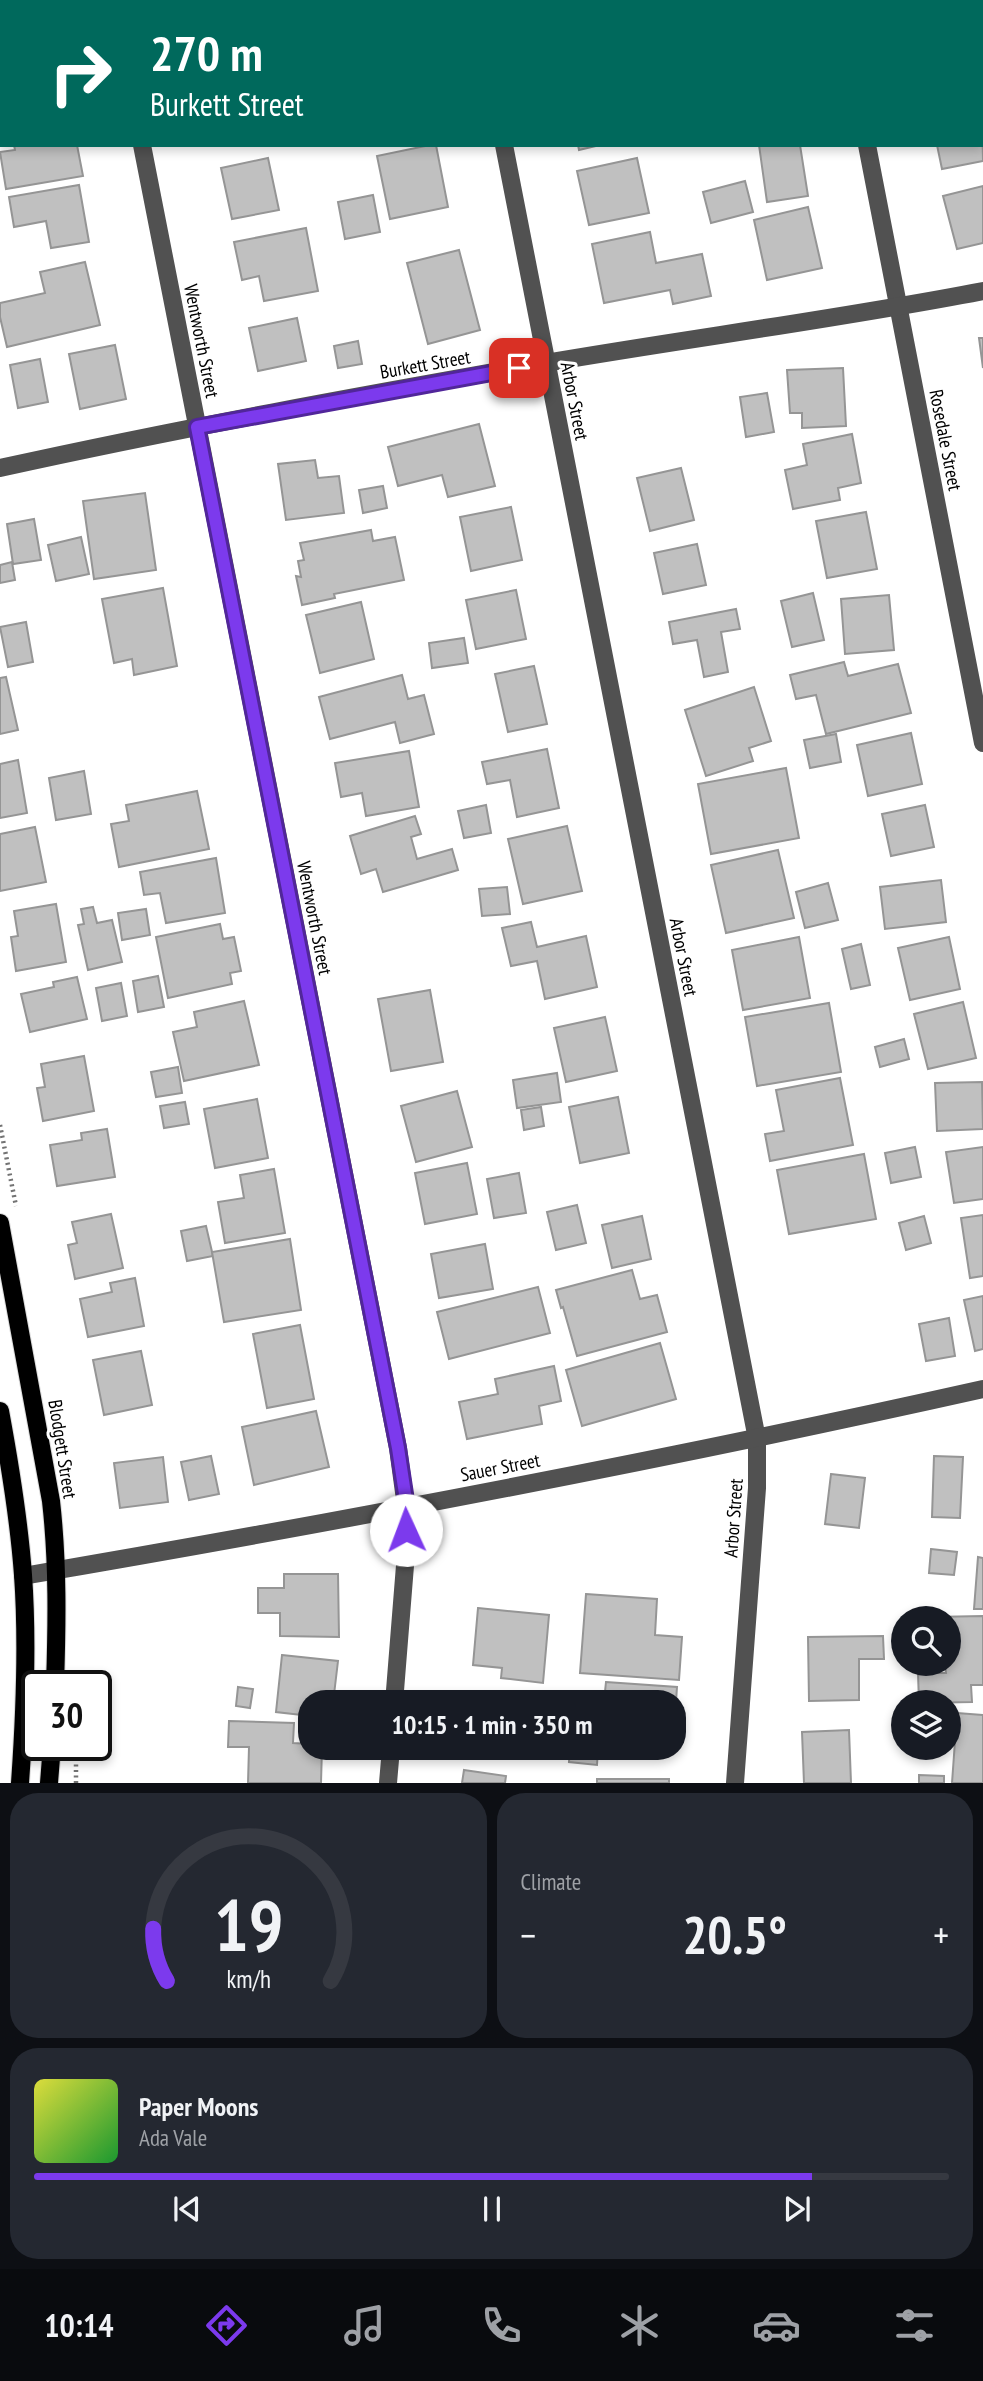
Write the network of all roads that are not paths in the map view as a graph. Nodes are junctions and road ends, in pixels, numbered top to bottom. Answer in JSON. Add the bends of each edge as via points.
{"nodes":[{"id":1,"x":142,"y":147,"type":"edge"},
{"id":2,"x":504,"y":147,"type":"edge"},
{"id":3,"x":867,"y":147,"type":"edge"},
{"id":4,"x":983,"y":291,"type":"edge"},
{"id":5,"x":898,"y":307,"type":"junction"},
{"id":6,"x":546,"y":363,"type":"junction"},
{"id":7,"x":197,"y":427,"type":"junction"},
{"id":8,"x":0,"y":468,"type":"edge"},
{"id":9,"x":983,"y":743,"type":"edge"},
{"id":10,"x":0,"y":1223,"type":"edge"},
{"id":11,"x":983,"y":1389,"type":"edge"},
{"id":12,"x":0,"y":1411,"type":"edge"},
{"id":13,"x":757,"y":1439,"type":"junction"},
{"id":14,"x":407,"y":1507,"type":"junction"},
{"id":15,"x":57,"y":1571,"type":"junction"},
{"id":16,"x":23,"y":1576,"type":"junction"},
{"id":17,"x":55,"y":1670,"type":"edge"},
{"id":18,"x":395,"y":1690,"type":"edge"},
{"id":19,"x":390,"y":1760,"type":"edge"},
{"id":20,"x":51,"y":1761,"type":"edge"},
{"id":21,"x":20,"y":1783,"type":"edge"},
{"id":22,"x":49,"y":1783,"type":"edge"},
{"id":23,"x":388,"y":1783,"type":"edge"},
{"id":24,"x":735,"y":1783,"type":"edge"}],
"edges":[{"from":1,"to":7,"type":"street","name":"Wentworth Street"},
{"from":2,"to":6,"type":"street","name":"Arbor Street"},
{"from":3,"to":5,"type":"street","name":"Rosedale Street"},
{"from":4,"to":5,"type":"street","name":"Burkett Street"},
{"from":5,"to":6,"type":"street","name":"Burkett Street"},
{"from":5,"to":9,"type":"street","name":"Rosedale Street"},
{"from":6,"to":7,"type":"street","name":"Burkett Street"},
{"from":6,"to":13,"type":"street","name":"Arbor Street"},
{"from":7,"to":8,"type":"street","name":"Burkett Street"},
{"from":7,"to":14,"type":"street","name":"Wentworth Street"},
{"from":10,"to":15,"type":"main road","name":"Blodgett Street","via":[[43,1448]]},
{"from":11,"to":13,"type":"street","name":"Sauer Street"},
{"from":12,"to":16,"type":"main road"},
{"from":13,"to":14,"type":"street","name":"Sauer Street"},
{"from":13,"to":24,"type":"street","name":"Arbor Street"},
{"from":14,"to":15,"type":"street","name":"Sauer Street"},
{"from":14,"to":18,"type":"street","name":"Wentworth Street"},
{"from":15,"to":16,"type":"street","name":"Sauer Street"},
{"from":15,"to":17,"type":"main road","name":"Blodgett Street"},
{"from":16,"to":21,"type":"main road","via":[[25,1713]]},
{"from":19,"to":23,"type":"street"},
{"from":20,"to":22,"type":"main road"}]}
